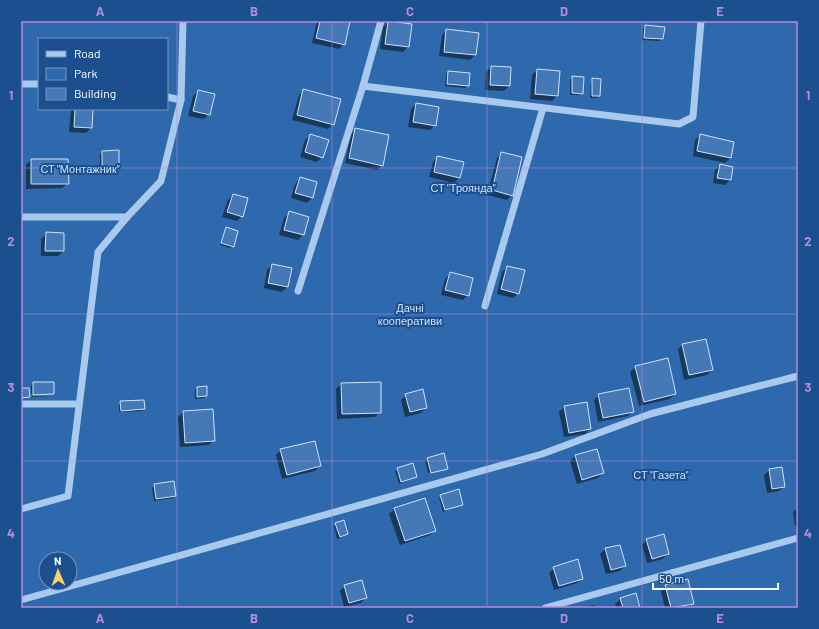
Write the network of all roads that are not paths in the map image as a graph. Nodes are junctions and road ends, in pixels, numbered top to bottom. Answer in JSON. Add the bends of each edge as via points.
{"nodes":[{"id":1,"x":183,"y":21,"type":"edge"},
{"id":2,"x":381,"y":21,"type":"edge"},
{"id":3,"x":701,"y":21,"type":"edge"},
{"id":4,"x":21,"y":84,"type":"edge"},
{"id":5,"x":38,"y":84,"type":"edge"},
{"id":6,"x":363,"y":86,"type":"junction"},
{"id":7,"x":168,"y":97,"type":"edge"},
{"id":8,"x":181,"y":100,"type":"junction"},
{"id":9,"x":543,"y":108,"type":"junction"},
{"id":10,"x":21,"y":217,"type":"edge"},
{"id":11,"x":127,"y":217,"type":"junction"},
{"id":12,"x":298,"y":292,"type":"dead end"},
{"id":13,"x":485,"y":306,"type":"dead end"},
{"id":14,"x":798,"y":376,"type":"edge"},
{"id":15,"x":21,"y":404,"type":"edge"},
{"id":16,"x":79,"y":404,"type":"junction"},
{"id":17,"x":21,"y":509,"type":"edge"},
{"id":18,"x":798,"y":538,"type":"edge"},
{"id":19,"x":21,"y":600,"type":"edge"},
{"id":20,"x":545,"y":608,"type":"edge"}],
"edges":[{"from":1,"to":8,"type":"street"},
{"from":2,"to":6,"type":"street"},
{"from":3,"to":9,"type":"street","via":[[693,117],[679,124]]},
{"from":4,"to":5,"type":"street"},
{"from":6,"to":9,"type":"street"},
{"from":6,"to":12,"type":"street"},
{"from":7,"to":8,"type":"street"},
{"from":8,"to":11,"type":"street","via":[[161,181]]},
{"from":9,"to":13,"type":"street"},
{"from":10,"to":11,"type":"street"},
{"from":11,"to":16,"type":"street","via":[[98,252]]},
{"from":14,"to":19,"type":"street","via":[[650,414],[542,454]]},
{"from":15,"to":16,"type":"street"},
{"from":16,"to":17,"type":"street","via":[[68,496]]},
{"from":18,"to":20,"type":"street"}]}
